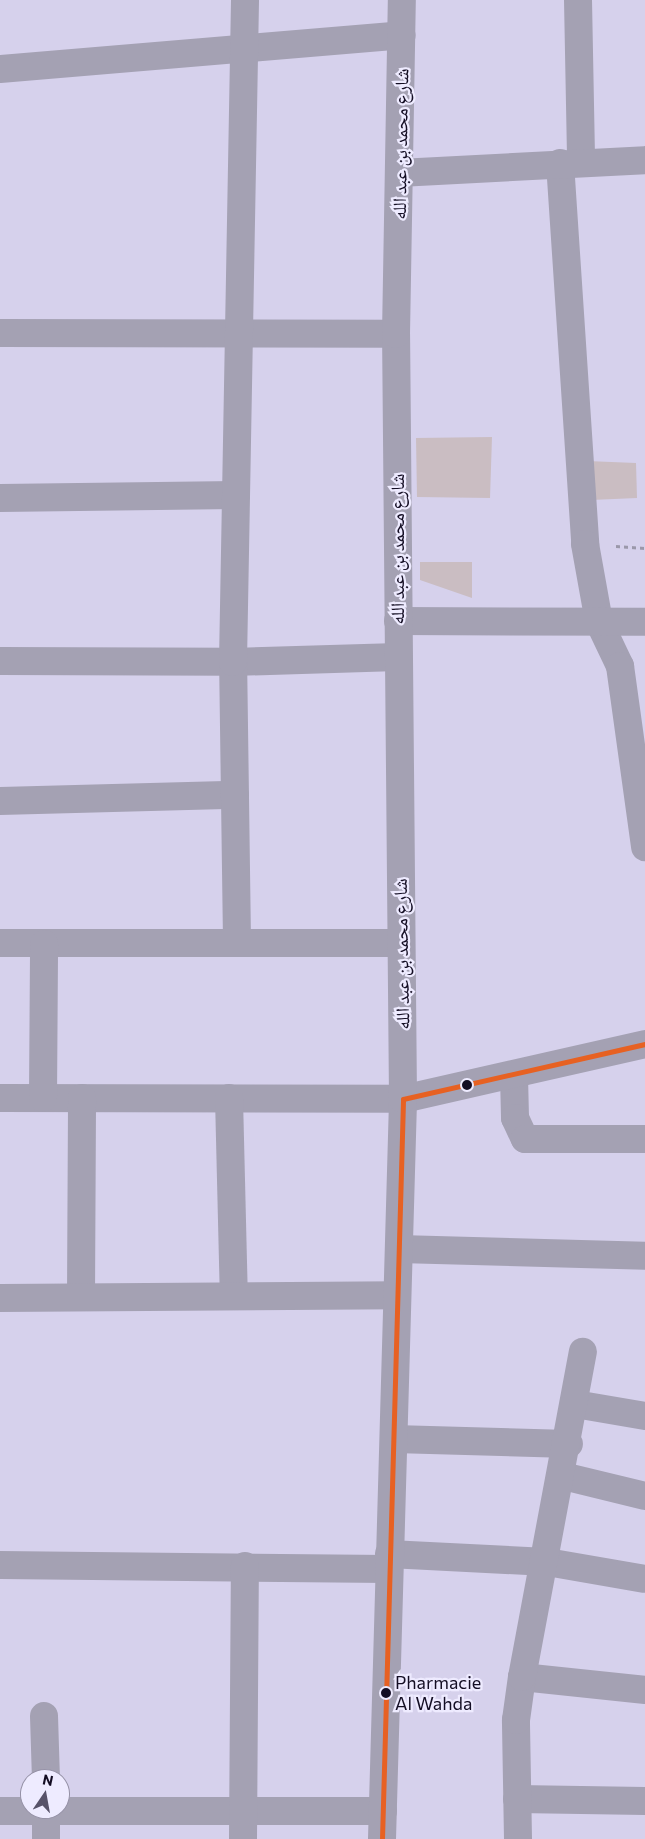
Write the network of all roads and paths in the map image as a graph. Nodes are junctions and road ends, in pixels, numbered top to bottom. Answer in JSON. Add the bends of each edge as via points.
{"nodes":[{"id":1,"x":245,"y":0,"type":"edge"},
{"id":2,"x":402,"y":0,"type":"edge"},
{"id":3,"x":578,"y":0,"type":"edge"},
{"id":4,"x":402,"y":35,"type":"junction"},
{"id":5,"x":246,"y":45,"type":"junction"},
{"id":6,"x":0,"y":69,"type":"edge"},
{"id":7,"x":645,"y":160,"type":"edge"},
{"id":8,"x":570,"y":163,"type":"junction"},
{"id":9,"x":399,"y":173,"type":"junction"},
{"id":10,"x":237,"y":332,"type":"junction"},
{"id":11,"x":0,"y":333,"type":"edge"},
{"id":12,"x":396,"y":334,"type":"junction"},
{"id":13,"x":236,"y":494,"type":"junction"},
{"id":14,"x":0,"y":498,"type":"edge"},
{"id":15,"x":398,"y":621,"type":"junction"},
{"id":16,"x":599,"y":622,"type":"junction"},
{"id":17,"x":645,"y":622,"type":"edge"},
{"id":18,"x":398,"y":657,"type":"junction"},
{"id":19,"x":0,"y":661,"type":"edge"},
{"id":20,"x":233,"y":662,"type":"junction"},
{"id":21,"x":235,"y":795,"type":"junction"},
{"id":22,"x":0,"y":801,"type":"edge"},
{"id":23,"x":645,"y":847,"type":"edge"},
{"id":24,"x":237,"y":941,"type":"junction"},
{"id":25,"x":0,"y":943,"type":"edge"},
{"id":26,"x":400,"y":943,"type":"junction"},
{"id":27,"x":44,"y":944,"type":"junction"},
{"id":28,"x":645,"y":1044,"type":"edge"},
{"id":29,"x":514,"y":1076,"type":"junction"},
{"id":30,"x":0,"y":1098,"type":"edge"},
{"id":31,"x":43,"y":1098,"type":"junction"},
{"id":32,"x":82,"y":1098,"type":"junction"},
{"id":33,"x":229,"y":1098,"type":"junction"},
{"id":34,"x":403,"y":1099,"type":"junction"},
{"id":35,"x":645,"y":1139,"type":"edge"},
{"id":36,"x":399,"y":1249,"type":"junction"},
{"id":37,"x":645,"y":1256,"type":"edge"},
{"id":38,"x":397,"y":1295,"type":"junction"},
{"id":39,"x":234,"y":1296,"type":"junction"},
{"id":40,"x":81,"y":1297,"type":"junction"},
{"id":41,"x":0,"y":1298,"type":"edge"},
{"id":42,"x":583,"y":1352,"type":"dead end"},
{"id":43,"x":575,"y":1404,"type":"junction"},
{"id":44,"x":645,"y":1416,"type":"edge"},
{"id":45,"x":394,"y":1439,"type":"junction"},
{"id":46,"x":569,"y":1444,"type":"junction"},
{"id":47,"x":563,"y":1476,"type":"junction"},
{"id":48,"x":645,"y":1496,"type":"edge"},
{"id":49,"x":389,"y":1561,"type":"junction"},
{"id":50,"x":546,"y":1562,"type":"junction"},
{"id":51,"x":0,"y":1565,"type":"edge"},
{"id":52,"x":245,"y":1566,"type":"junction"},
{"id":53,"x":645,"y":1579,"type":"edge"},
{"id":54,"x":522,"y":1677,"type":"junction"},
{"id":55,"x":645,"y":1690,"type":"edge"},
{"id":56,"x":44,"y":1716,"type":"dead end"},
{"id":57,"x":46,"y":1769,"type":"edge"},
{"id":58,"x":517,"y":1799,"type":"junction"},
{"id":59,"x":645,"y":1801,"type":"edge"},
{"id":60,"x":70,"y":1810,"type":"edge"},
{"id":61,"x":0,"y":1811,"type":"edge"},
{"id":62,"x":20,"y":1811,"type":"edge"},
{"id":63,"x":383,"y":1811,"type":"junction"},
{"id":64,"x":244,"y":1812,"type":"junction"},
{"id":65,"x":46,"y":1819,"type":"edge"},
{"id":66,"x":46,"y":1839,"type":"edge"},
{"id":67,"x":244,"y":1839,"type":"edge"},
{"id":68,"x":382,"y":1839,"type":"edge"},
{"id":69,"x":518,"y":1839,"type":"edge"}],
"edges":[{"from":1,"to":5,"type":"street"},
{"from":2,"to":4,"type":"street","name":"شارع محمد بن عبد الله"},
{"from":3,"to":8,"type":"street"},
{"from":4,"to":5,"type":"street"},
{"from":4,"to":9,"type":"street","name":"شارع محمد بن عبد الله"},
{"from":5,"to":6,"type":"street"},
{"from":5,"to":10,"type":"street"},
{"from":7,"to":8,"type":"street"},
{"from":8,"to":9,"type":"street"},
{"from":8,"to":16,"type":"street","via":[[581,505]]},
{"from":9,"to":12,"type":"street","name":"شارع محمد بن عبد الله"},
{"from":10,"to":11,"type":"street"},
{"from":10,"to":12,"type":"street"},
{"from":10,"to":13,"type":"street"},
{"from":12,"to":15,"type":"street","name":"شارع محمد بن عبد الله"},
{"from":13,"to":14,"type":"street"},
{"from":13,"to":20,"type":"street"},
{"from":15,"to":16,"type":"street"},
{"from":15,"to":18,"type":"street","name":"شارع محمد بن عبد الله"},
{"from":16,"to":17,"type":"street"},
{"from":16,"to":23,"type":"street","via":[[620,666]]},
{"from":18,"to":20,"type":"street"},
{"from":18,"to":26,"type":"street","name":"شارع محمد بن عبد الله"},
{"from":19,"to":20,"type":"street"},
{"from":20,"to":21,"type":"street"},
{"from":21,"to":22,"type":"street"},
{"from":21,"to":24,"type":"street"},
{"from":24,"to":26,"type":"street"},
{"from":24,"to":27,"type":"street"},
{"from":25,"to":27,"type":"street"},
{"from":26,"to":34,"type":"street","name":"شارع محمد بن عبد الله"},
{"from":27,"to":31,"type":"street"},
{"from":28,"to":29,"type":"street"},
{"from":29,"to":34,"type":"street"},
{"from":29,"to":35,"type":"street","via":[[515,1118],[525,1139]]},
{"from":30,"to":31,"type":"street"},
{"from":31,"to":32,"type":"street"},
{"from":32,"to":33,"type":"street"},
{"from":32,"to":40,"type":"street"},
{"from":33,"to":34,"type":"street"},
{"from":33,"to":39,"type":"street"},
{"from":34,"to":36,"type":"street","name":"شارع محمد بن عبد الله"},
{"from":36,"to":37,"type":"street"},
{"from":36,"to":38,"type":"street","name":"شارع محمد بن عبد الله"},
{"from":38,"to":39,"type":"street"},
{"from":38,"to":45,"type":"street","name":"شارع محمد بن عبد الله"},
{"from":39,"to":40,"type":"street"},
{"from":40,"to":41,"type":"street"},
{"from":42,"to":43,"type":"street"},
{"from":43,"to":44,"type":"street"},
{"from":43,"to":46,"type":"street"},
{"from":45,"to":46,"type":"street"},
{"from":45,"to":49,"type":"street","name":"شارع محمد بن عبد الله"},
{"from":46,"to":47,"type":"street"},
{"from":47,"to":48,"type":"street"},
{"from":47,"to":50,"type":"street"},
{"from":49,"to":50,"type":"street"},
{"from":49,"to":52,"type":"street"},
{"from":49,"to":63,"type":"street","name":"شارع محمد بن عبد الله"},
{"from":50,"to":53,"type":"street"},
{"from":50,"to":54,"type":"street"},
{"from":51,"to":52,"type":"street"},
{"from":52,"to":64,"type":"street"},
{"from":54,"to":55,"type":"street"},
{"from":54,"to":58,"type":"street","via":[[516,1720]]},
{"from":56,"to":57,"type":"street"},
{"from":58,"to":59,"type":"street"},
{"from":58,"to":69,"type":"street"},
{"from":60,"to":64,"type":"street"},
{"from":61,"to":62,"type":"street"},
{"from":63,"to":64,"type":"street"},
{"from":63,"to":68,"type":"street","name":"شارع محمد بن عبد الله"},
{"from":64,"to":67,"type":"street"},
{"from":65,"to":66,"type":"street"}]}
